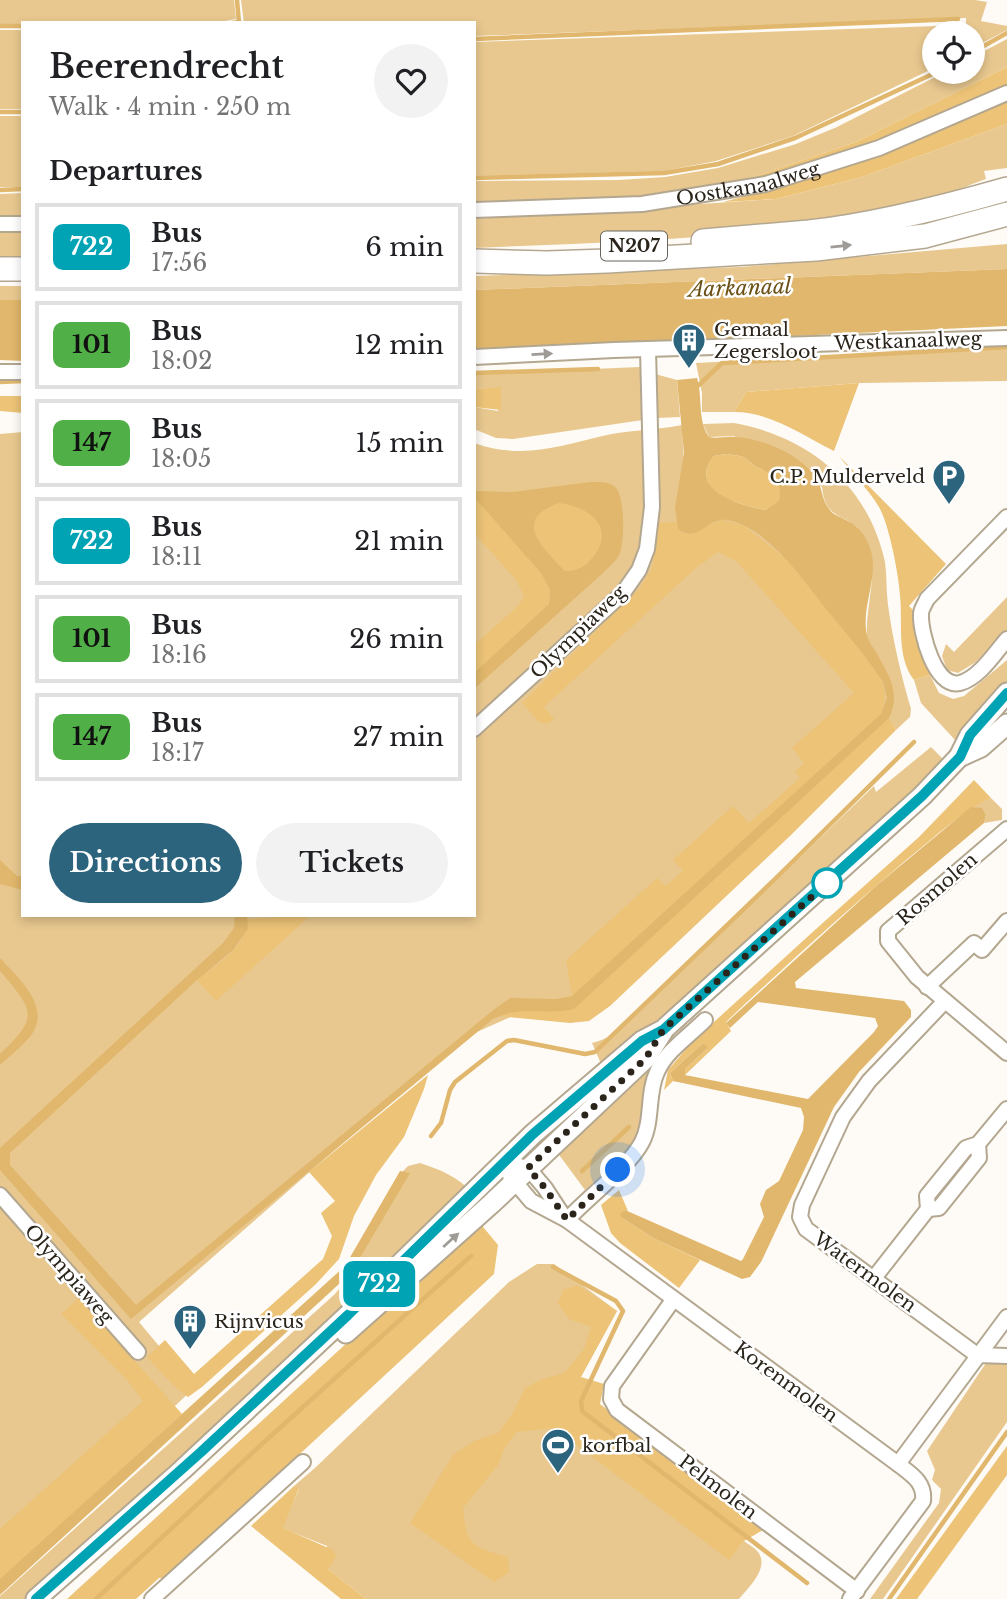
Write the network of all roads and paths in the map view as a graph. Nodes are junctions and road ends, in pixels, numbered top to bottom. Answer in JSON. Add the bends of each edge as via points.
{"nodes":[{"id":1,"x":1007,"y":93,"type":"edge"},
{"id":2,"x":1007,"y":189,"type":"edge"},
{"id":3,"x":476,"y":210,"type":"edge"},
{"id":4,"x":1007,"y":214,"type":"edge"},
{"id":5,"x":0,"y":224,"type":"edge"},
{"id":6,"x":21,"y":224,"type":"edge"},
{"id":7,"x":481,"y":261,"type":"edge"},
{"id":8,"x":21,"y":269,"type":"edge"},
{"id":9,"x":0,"y":270,"type":"edge"},
{"id":10,"x":1007,"y":338,"type":"edge"},
{"id":11,"x":648,"y":350,"type":"junction"},
{"id":12,"x":476,"y":358,"type":"edge"},
{"id":13,"x":0,"y":372,"type":"edge"},
{"id":14,"x":21,"y":372,"type":"edge"},
{"id":15,"x":1007,"y":517,"type":"edge"},
{"id":16,"x":1007,"y":639,"type":"edge"},
{"id":17,"x":1007,"y":646,"type":"edge"},
{"id":18,"x":990,"y":658,"type":"junction"},
{"id":19,"x":1007,"y":693,"type":"edge"},
{"id":20,"x":1007,"y":724,"type":"edge"},
{"id":21,"x":476,"y":727,"type":"edge"},
{"id":22,"x":975,"y":741,"type":"junction"},
{"id":23,"x":1007,"y":829,"type":"edge"},
{"id":24,"x":1007,"y":921,"type":"edge"},
{"id":25,"x":927,"y":987,"type":"junction"},
{"id":26,"x":945,"y":1001,"type":"junction"},
{"id":27,"x":705,"y":1020,"type":"dead end"},
{"id":28,"x":663,"y":1030,"type":"junction"},
{"id":29,"x":1007,"y":1053,"type":"edge"},
{"id":30,"x":1007,"y":1109,"type":"edge"},
{"id":31,"x":503,"y":1162,"type":"junction"},
{"id":32,"x":528,"y":1168,"type":"junction"},
{"id":33,"x":513,"y":1182,"type":"junction"},
{"id":34,"x":0,"y":1195,"type":"edge"},
{"id":35,"x":567,"y":1220,"type":"junction"},
{"id":36,"x":874,"y":1278,"type":"junction"},
{"id":37,"x":673,"y":1300,"type":"junction"},
{"id":38,"x":1007,"y":1317,"type":"edge"},
{"id":39,"x":138,"y":1352,"type":"dead end"},
{"id":40,"x":977,"y":1355,"type":"junction"},
{"id":41,"x":1007,"y":1356,"type":"edge"},
{"id":42,"x":303,"y":1462,"type":"dead end"},
{"id":43,"x":898,"y":1464,"type":"junction"},
{"id":44,"x":853,"y":1595,"type":"edge"},
{"id":45,"x":154,"y":1598,"type":"edge"},
{"id":46,"x":36,"y":1599,"type":"edge"},
{"id":47,"x":53,"y":1599,"type":"edge"}],
"edges":[{"from":1,"to":3,"type":"street","name":"Oostkanaalweg","via":[[879,148],[766,184],[642,204]]},
{"from":2,"to":7,"type":"main road","number":"N207","via":[[808,232]]},
{"from":7,"to":4,"type":"main road","number":"N207","one_way":true,"via":[[607,261],[816,249],[925,236]]},
{"from":5,"to":6,"type":"street"},
{"from":8,"to":9,"type":"main road"},
{"from":10,"to":11,"type":"street","name":"Westkanaalweg"},
{"from":12,"to":11,"type":"street","name":"Westkanaalweg","one_way":true},
{"from":11,"to":21,"type":"street","name":"Olympiaweg","via":[[652,507],[647,549],[639,570],[623,593]]},
{"from":13,"to":14,"type":"street"},
{"from":15,"to":18,"type":"street","via":[[927,599],[921,613],[929,653],[943,677],[962,683]]},
{"from":16,"to":18,"type":"street"},
{"from":17,"to":18,"type":"street"},
{"from":19,"to":22,"type":"main road"},
{"from":20,"to":22,"type":"main road"},
{"from":22,"to":28,"type":"main road","via":[[922,796]]},
{"from":23,"to":25,"type":"street","name":"Rosmolen","via":[[888,931],[888,941]]},
{"from":24,"to":25,"type":"street","via":[[982,950],[974,943]]},
{"from":25,"to":26,"type":"street","name":"Rosmolen"},
{"from":26,"to":29,"type":"street","name":"Rosmolen"},
{"from":26,"to":36,"type":"street","name":"Watermolen","via":[[869,1082],[843,1117],[802,1205],[800,1217],[806,1228]]},
{"from":27,"to":35,"type":"street","via":[[656,1073],[644,1138],[634,1155]]},
{"from":28,"to":31,"type":"main road","via":[[642,1041]]},
{"from":28,"to":32,"type":"main road","via":[[646,1058]]},
{"from":30,"to":36,"type":"street","via":[[978,1144],[965,1148],[933,1187],[927,1196],[928,1209]]},
{"from":31,"to":32,"type":"street"},
{"from":31,"to":33,"type":"street","name":"Korenmolen"},
{"from":31,"to":46,"type":"main road","via":[[348,1315]]},
{"from":32,"to":33,"type":"main road"},
{"from":32,"to":35,"type":"street","name":"Korenmolen"},
{"from":33,"to":35,"type":"street","name":"Korenmolen","via":[[531,1201]]},
{"from":47,"to":33,"type":"main road","one_way":true},
{"from":34,"to":39,"type":"street","name":"Olympiaweg"},
{"from":35,"to":37,"type":"street","name":"Korenmolen"},
{"from":36,"to":40,"type":"street","name":"Watermolen"},
{"from":37,"to":43,"type":"street","name":"Korenmolen"},
{"from":37,"to":44,"type":"street","name":"Pelmolen","via":[[612,1386],[611,1399],[617,1410]]},
{"from":38,"to":40,"type":"street"},
{"from":40,"to":41,"type":"street"},
{"from":40,"to":43,"type":"street"},
{"from":42,"to":45,"type":"street"},
{"from":43,"to":44,"type":"street","name":"Korenmolen","via":[[919,1480],[923,1501]]}]}
